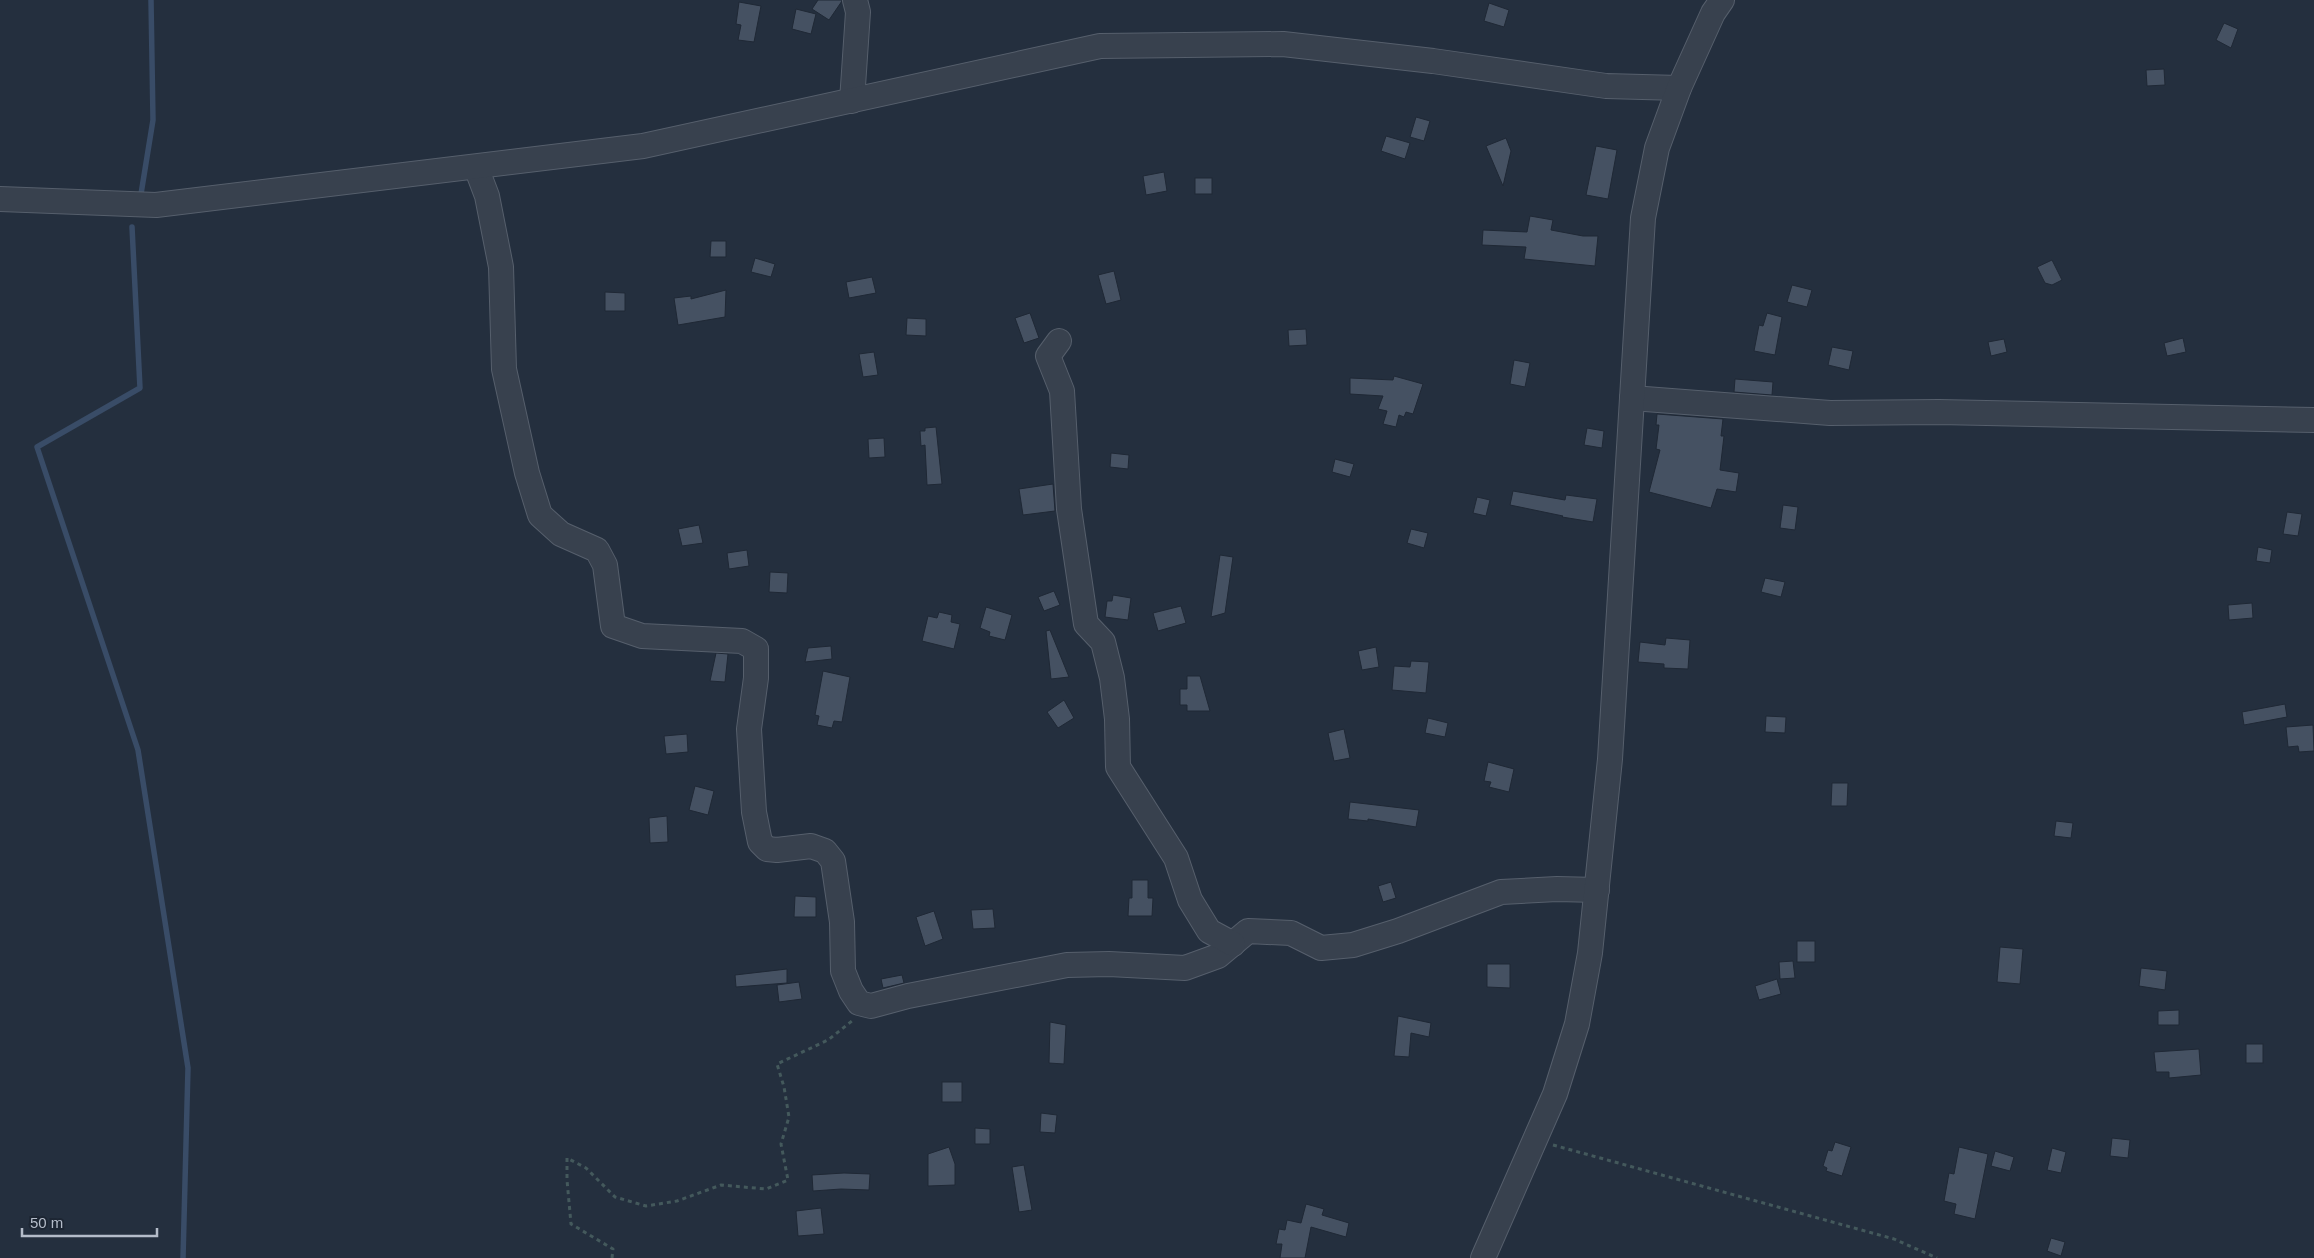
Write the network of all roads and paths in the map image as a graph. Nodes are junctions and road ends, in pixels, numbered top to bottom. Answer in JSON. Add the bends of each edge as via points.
{"nodes":[{"id":1,"x":855,"y":0,"type":"edge"},
{"id":2,"x":1722,"y":0,"type":"edge"},
{"id":3,"x":1679,"y":88,"type":"junction"},
{"id":4,"x":852,"y":101,"type":"junction"},
{"id":5,"x":476,"y":167,"type":"junction"},
{"id":6,"x":0,"y":199,"type":"edge"},
{"id":7,"x":1059,"y":341,"type":"dead end"},
{"id":8,"x":1632,"y":398,"type":"junction"},
{"id":9,"x":2314,"y":420,"type":"edge"},
{"id":10,"x":1596,"y":890,"type":"junction"},
{"id":11,"x":1232,"y":944,"type":"junction"},
{"id":12,"x":871,"y":1006,"type":"junction"},
{"id":13,"x":1536,"y":1140,"type":"junction"},
{"id":14,"x":612,"y":1258,"type":"edge"},
{"id":15,"x":1484,"y":1258,"type":"edge"},
{"id":16,"x":1936,"y":1258,"type":"edge"}],
"edges":[{"from":1,"to":4,"type":"street","via":[[858,12]]},
{"from":2,"to":3,"type":"street"},
{"from":3,"to":4,"type":"street","via":[[1606,86],[1283,44],[1100,46]]},
{"from":3,"to":8,"type":"street","via":[[1657,148],[1643,218]]},
{"from":4,"to":5,"type":"street","via":[[643,146]]},
{"from":5,"to":6,"type":"street","via":[[156,205]]},
{"from":5,"to":12,"type":"street","via":[[487,196],[501,267],[504,368],[527,473],[540,515],[561,534],[597,550],[605,566],[613,626],[642,636],[742,641],[756,649],[756,678],[749,728],[754,812],[760,842],[767,849],[777,850],[811,846],[825,851],[833,861],[842,922],[843,971],[850,991],[860,1003]]},
{"from":7,"to":11,"type":"street","via":[[1048,356],[1062,391],[1068,510],[1086,624],[1103,642],[1112,678],[1118,767],[1176,858],[1190,900],[1209,931]]},
{"from":8,"to":9,"type":"street","via":[[1830,414],[1939,412]]},
{"from":8,"to":10,"type":"street","via":[[1610,759]]},
{"from":10,"to":11,"type":"street","via":[[1501,892],[1353,945],[1321,948],[1291,933],[1248,931]]},
{"from":10,"to":13,"type":"street","via":[[1590,953],[1577,1024],[1555,1094]]},
{"from":11,"to":12,"type":"street","via":[[1218,956],[1186,968],[1109,964],[1066,966]]},
{"from":12,"to":14,"type":"path","via":[[828,1040],[777,1064],[789,1117],[781,1144],[788,1180],[766,1189],[721,1185],[677,1201],[646,1206],[614,1197],[586,1168],[567,1158],[571,1224],[613,1249]]},
{"from":13,"to":15,"type":"street"},
{"from":13,"to":16,"type":"path","via":[[1894,1239]]}]}
